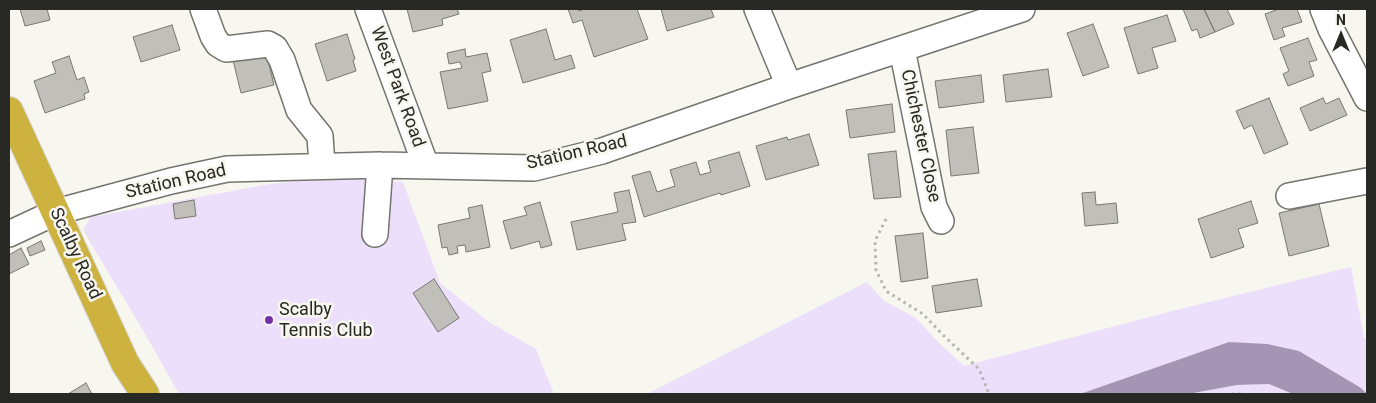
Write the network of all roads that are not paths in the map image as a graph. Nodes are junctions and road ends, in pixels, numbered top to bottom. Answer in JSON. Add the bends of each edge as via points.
{"nodes":[{"id":1,"x":203,"y":9,"type":"edge"},
{"id":2,"x":368,"y":9,"type":"edge"},
{"id":3,"x":757,"y":9,"type":"edge"},
{"id":4,"x":1323,"y":9,"type":"edge"},
{"id":5,"x":1014,"y":10,"type":"edge"},
{"id":6,"x":902,"y":49,"type":"junction"},
{"id":7,"x":789,"y":86,"type":"junction"},
{"id":8,"x":1367,"y":98,"type":"edge"},
{"id":9,"x":9,"y":111,"type":"edge"},
{"id":10,"x":322,"y":165,"type":"junction"},
{"id":11,"x":380,"y":165,"type":"junction"},
{"id":12,"x":426,"y":166,"type":"junction"},
{"id":13,"x":1367,"y":181,"type":"edge"},
{"id":14,"x":1289,"y":196,"type":"dead end"},
{"id":15,"x":56,"y":212,"type":"junction"},
{"id":16,"x":941,"y":221,"type":"dead end"},
{"id":17,"x":9,"y":234,"type":"edge"},
{"id":18,"x":375,"y":234,"type":"dead end"},
{"id":19,"x":145,"y":394,"type":"edge"}],
"edges":[{"from":1,"to":10,"type":"street","via":[[212,36],[226,49],[268,44],[275,48],[299,110],[320,136]]},
{"from":2,"to":12,"type":"street","name":"West Park Road"},
{"from":3,"to":7,"type":"street"},
{"from":4,"to":8,"type":"street"},
{"from":5,"to":6,"type":"street","name":"Station Road"},
{"from":6,"to":7,"type":"street","name":"Station Road"},
{"from":6,"to":16,"type":"street","name":"Chichester Close","via":[[934,207]]},
{"from":7,"to":12,"type":"street","name":"Station Road","via":[[602,151],[534,168]]},
{"from":9,"to":15,"type":"highway","name":"Scalby Road"},
{"from":10,"to":11,"type":"street","name":"Station Road"},
{"from":10,"to":15,"type":"street","name":"Station Road","via":[[227,168]]},
{"from":11,"to":12,"type":"street","name":"Station Road"},
{"from":11,"to":18,"type":"street"},
{"from":13,"to":14,"type":"street"},
{"from":15,"to":17,"type":"street","name":"Station Road"},
{"from":15,"to":19,"type":"highway","name":"Scalby Road","via":[[125,363]]}]}
